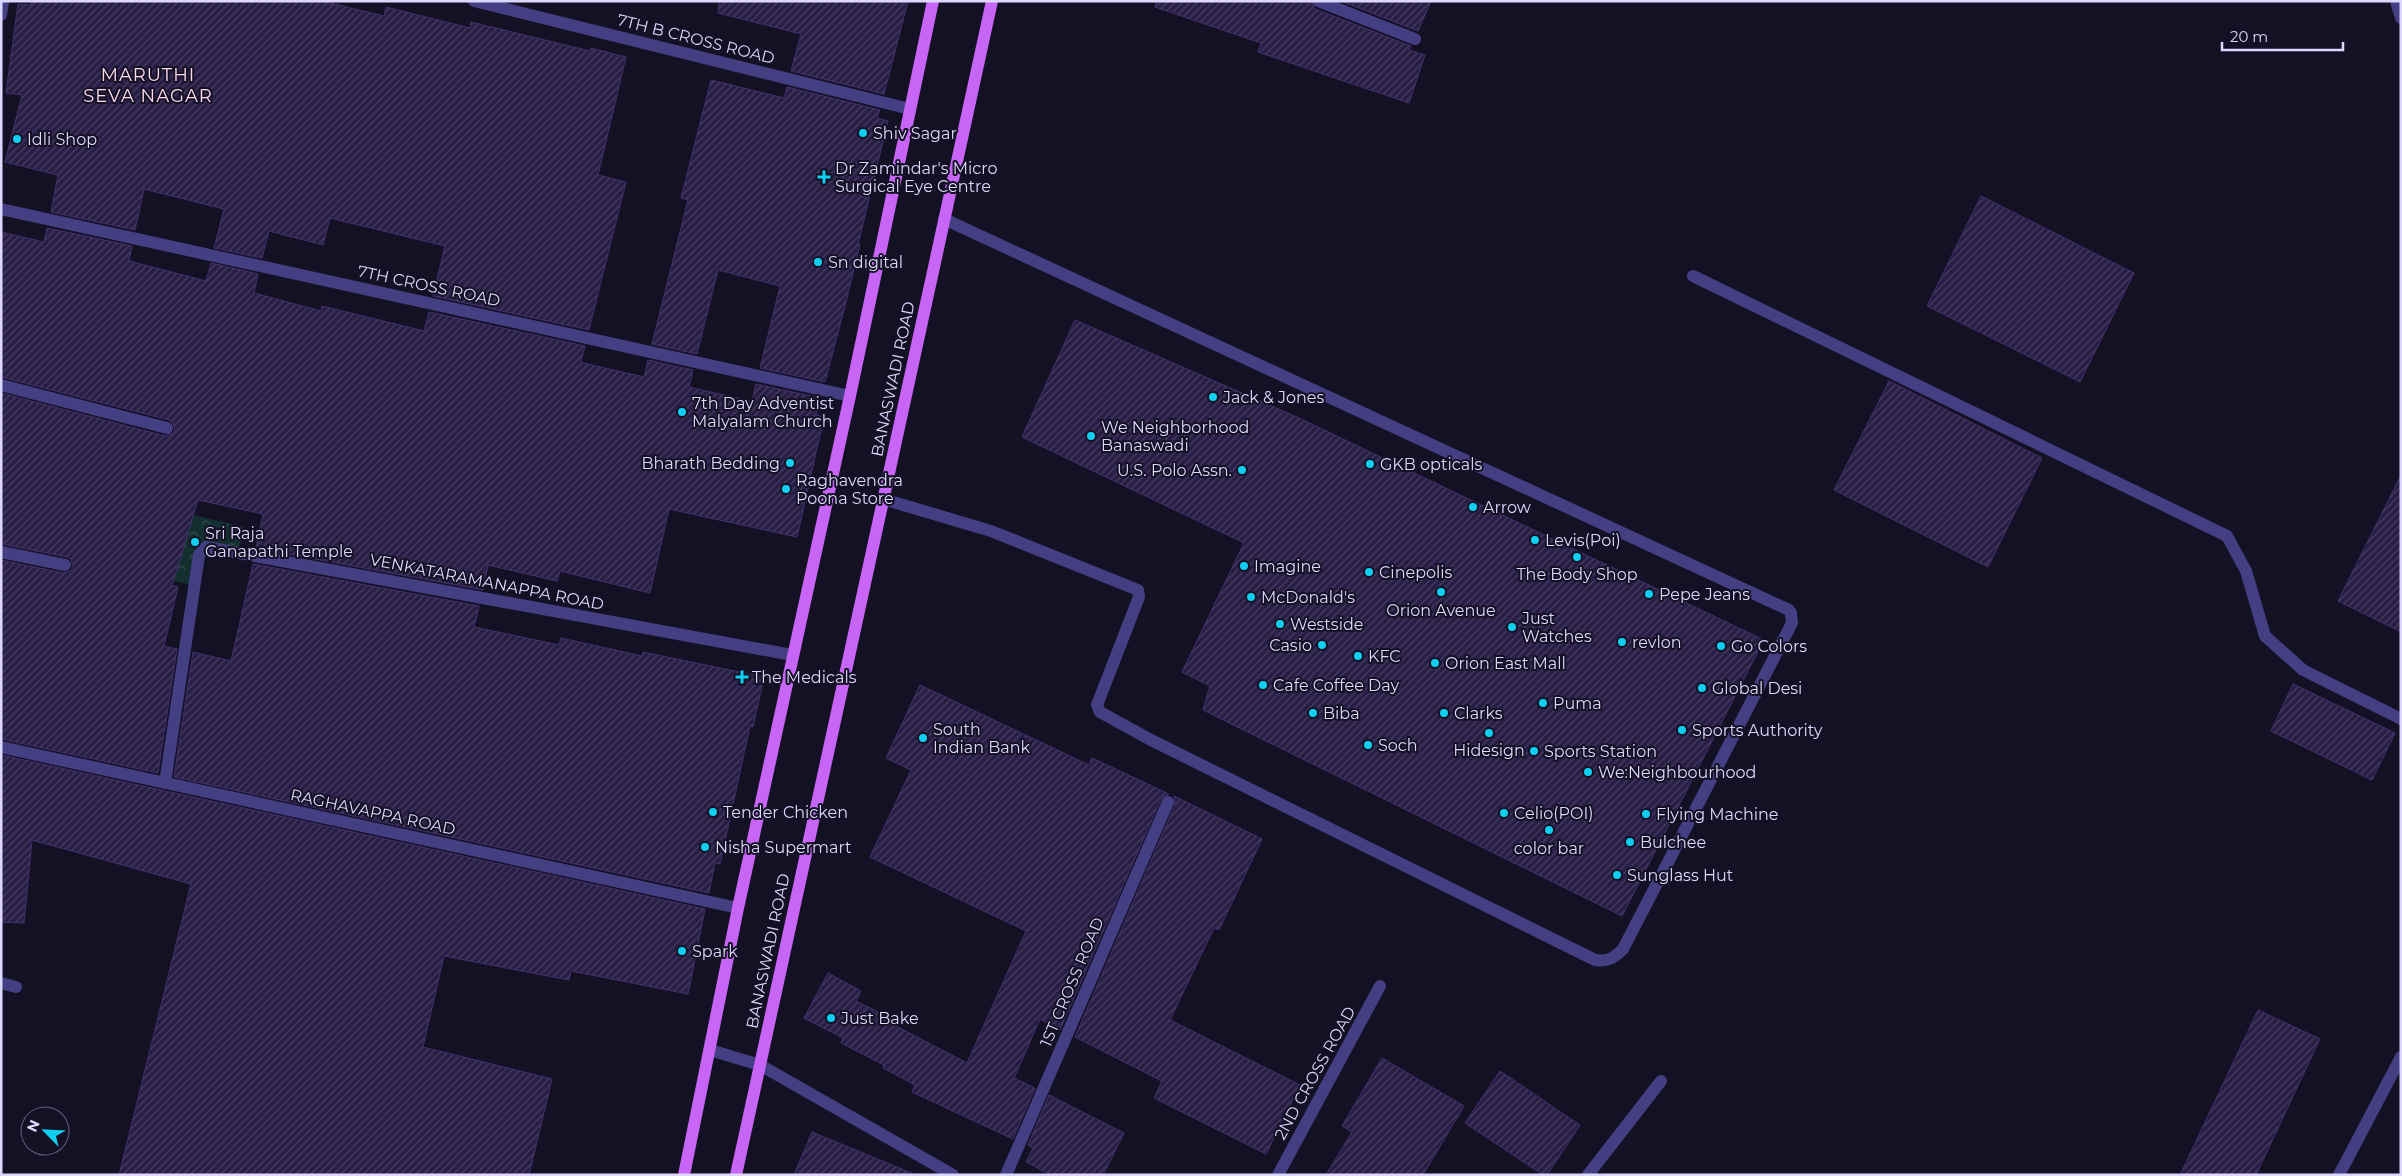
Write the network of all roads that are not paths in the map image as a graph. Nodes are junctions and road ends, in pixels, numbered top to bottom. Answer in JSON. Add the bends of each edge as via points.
{"nodes":[{"id":1,"x":3,"y":1,"type":"edge"},
{"id":2,"x":474,"y":1,"type":"edge"},
{"id":3,"x":932,"y":1,"type":"edge"},
{"id":4,"x":992,"y":1,"type":"edge"},
{"id":5,"x":1318,"y":1,"type":"edge"},
{"id":6,"x":2396,"y":1,"type":"edge"},
{"id":7,"x":1,"y":15,"type":"edge"},
{"id":8,"x":2401,"y":18,"type":"edge"},
{"id":9,"x":1415,"y":38,"type":"dead end"},
{"id":10,"x":910,"y":109,"type":"junction"},
{"id":11,"x":1,"y":209,"type":"edge"},
{"id":12,"x":944,"y":218,"type":"junction"},
{"id":13,"x":1693,"y":276,"type":"dead end"},
{"id":14,"x":1,"y":385,"type":"edge"},
{"id":15,"x":850,"y":396,"type":"junction"},
{"id":16,"x":167,"y":428,"type":"dead end"},
{"id":17,"x":883,"y":499,"type":"junction"},
{"id":18,"x":1,"y":552,"type":"edge"},
{"id":19,"x":65,"y":565,"type":"dead end"},
{"id":20,"x":792,"y":655,"type":"junction"},
{"id":21,"x":2401,"y":719,"type":"edge"},
{"id":22,"x":1,"y":747,"type":"edge"},
{"id":23,"x":165,"y":783,"type":"junction"},
{"id":24,"x":1168,"y":802,"type":"dead end"},
{"id":25,"x":738,"y":908,"type":"junction"},
{"id":26,"x":1,"y":982,"type":"edge"},
{"id":27,"x":16,"y":986,"type":"dead end"},
{"id":28,"x":1380,"y":986,"type":"dead end"},
{"id":29,"x":710,"y":1050,"type":"junction"},
{"id":30,"x":2401,"y":1057,"type":"edge"},
{"id":31,"x":760,"y":1065,"type":"junction"},
{"id":32,"x":1661,"y":1080,"type":"dead end"},
{"id":33,"x":684,"y":1175,"type":"edge"},
{"id":34,"x":736,"y":1175,"type":"edge"},
{"id":35,"x":953,"y":1175,"type":"edge"},
{"id":36,"x":1006,"y":1175,"type":"edge"},
{"id":37,"x":1278,"y":1175,"type":"edge"},
{"id":38,"x":1588,"y":1175,"type":"edge"},
{"id":39,"x":2338,"y":1175,"type":"edge"}],
"edges":[{"from":1,"to":7,"type":"street"},
{"from":2,"to":10,"type":"street","name":"7TH B CROSS ROAD"},
{"from":3,"to":10,"type":"main road"},
{"from":4,"to":12,"type":"main road","name":"BANASWADI ROAD"},
{"from":5,"to":9,"type":"street"},
{"from":6,"to":8,"type":"street"},
{"from":10,"to":15,"type":"main road"},
{"from":11,"to":15,"type":"street","name":"7TH CROSS ROAD"},
{"from":12,"to":17,"type":"main road","name":"BANASWADI ROAD"},
{"from":12,"to":17,"type":"street","via":[[1789,610],[1792,623],[1623,949],[1614,958],[1595,960],[1100,712],[1097,705],[1139,597],[1138,590],[991,531]]},
{"from":13,"to":21,"type":"street","via":[[2227,536],[2246,571],[2265,636],[2302,670]]},
{"from":14,"to":16,"type":"street"},
{"from":15,"to":20,"type":"main road"},
{"from":17,"to":31,"type":"main road","name":"BANASWADI ROAD"},
{"from":18,"to":19,"type":"street"},
{"from":20,"to":23,"type":"street","name":"VENKATARAMANAPPA ROAD","via":[[209,546],[199,555]]},
{"from":20,"to":25,"type":"main road"},
{"from":22,"to":23,"type":"street","name":"RAGHAVAPPA ROAD"},
{"from":23,"to":25,"type":"street","name":"RAGHAVAPPA ROAD"},
{"from":24,"to":36,"type":"street","name":"1ST CROSS ROAD"},
{"from":25,"to":29,"type":"main road"},
{"from":26,"to":27,"type":"street"},
{"from":28,"to":37,"type":"street","name":"2ND CROSS ROAD"},
{"from":29,"to":31,"type":"street"},
{"from":29,"to":33,"type":"main road"},
{"from":30,"to":39,"type":"street"},
{"from":31,"to":34,"type":"main road","name":"BANASWADI ROAD"},
{"from":31,"to":35,"type":"street"},
{"from":32,"to":38,"type":"street"}]}
